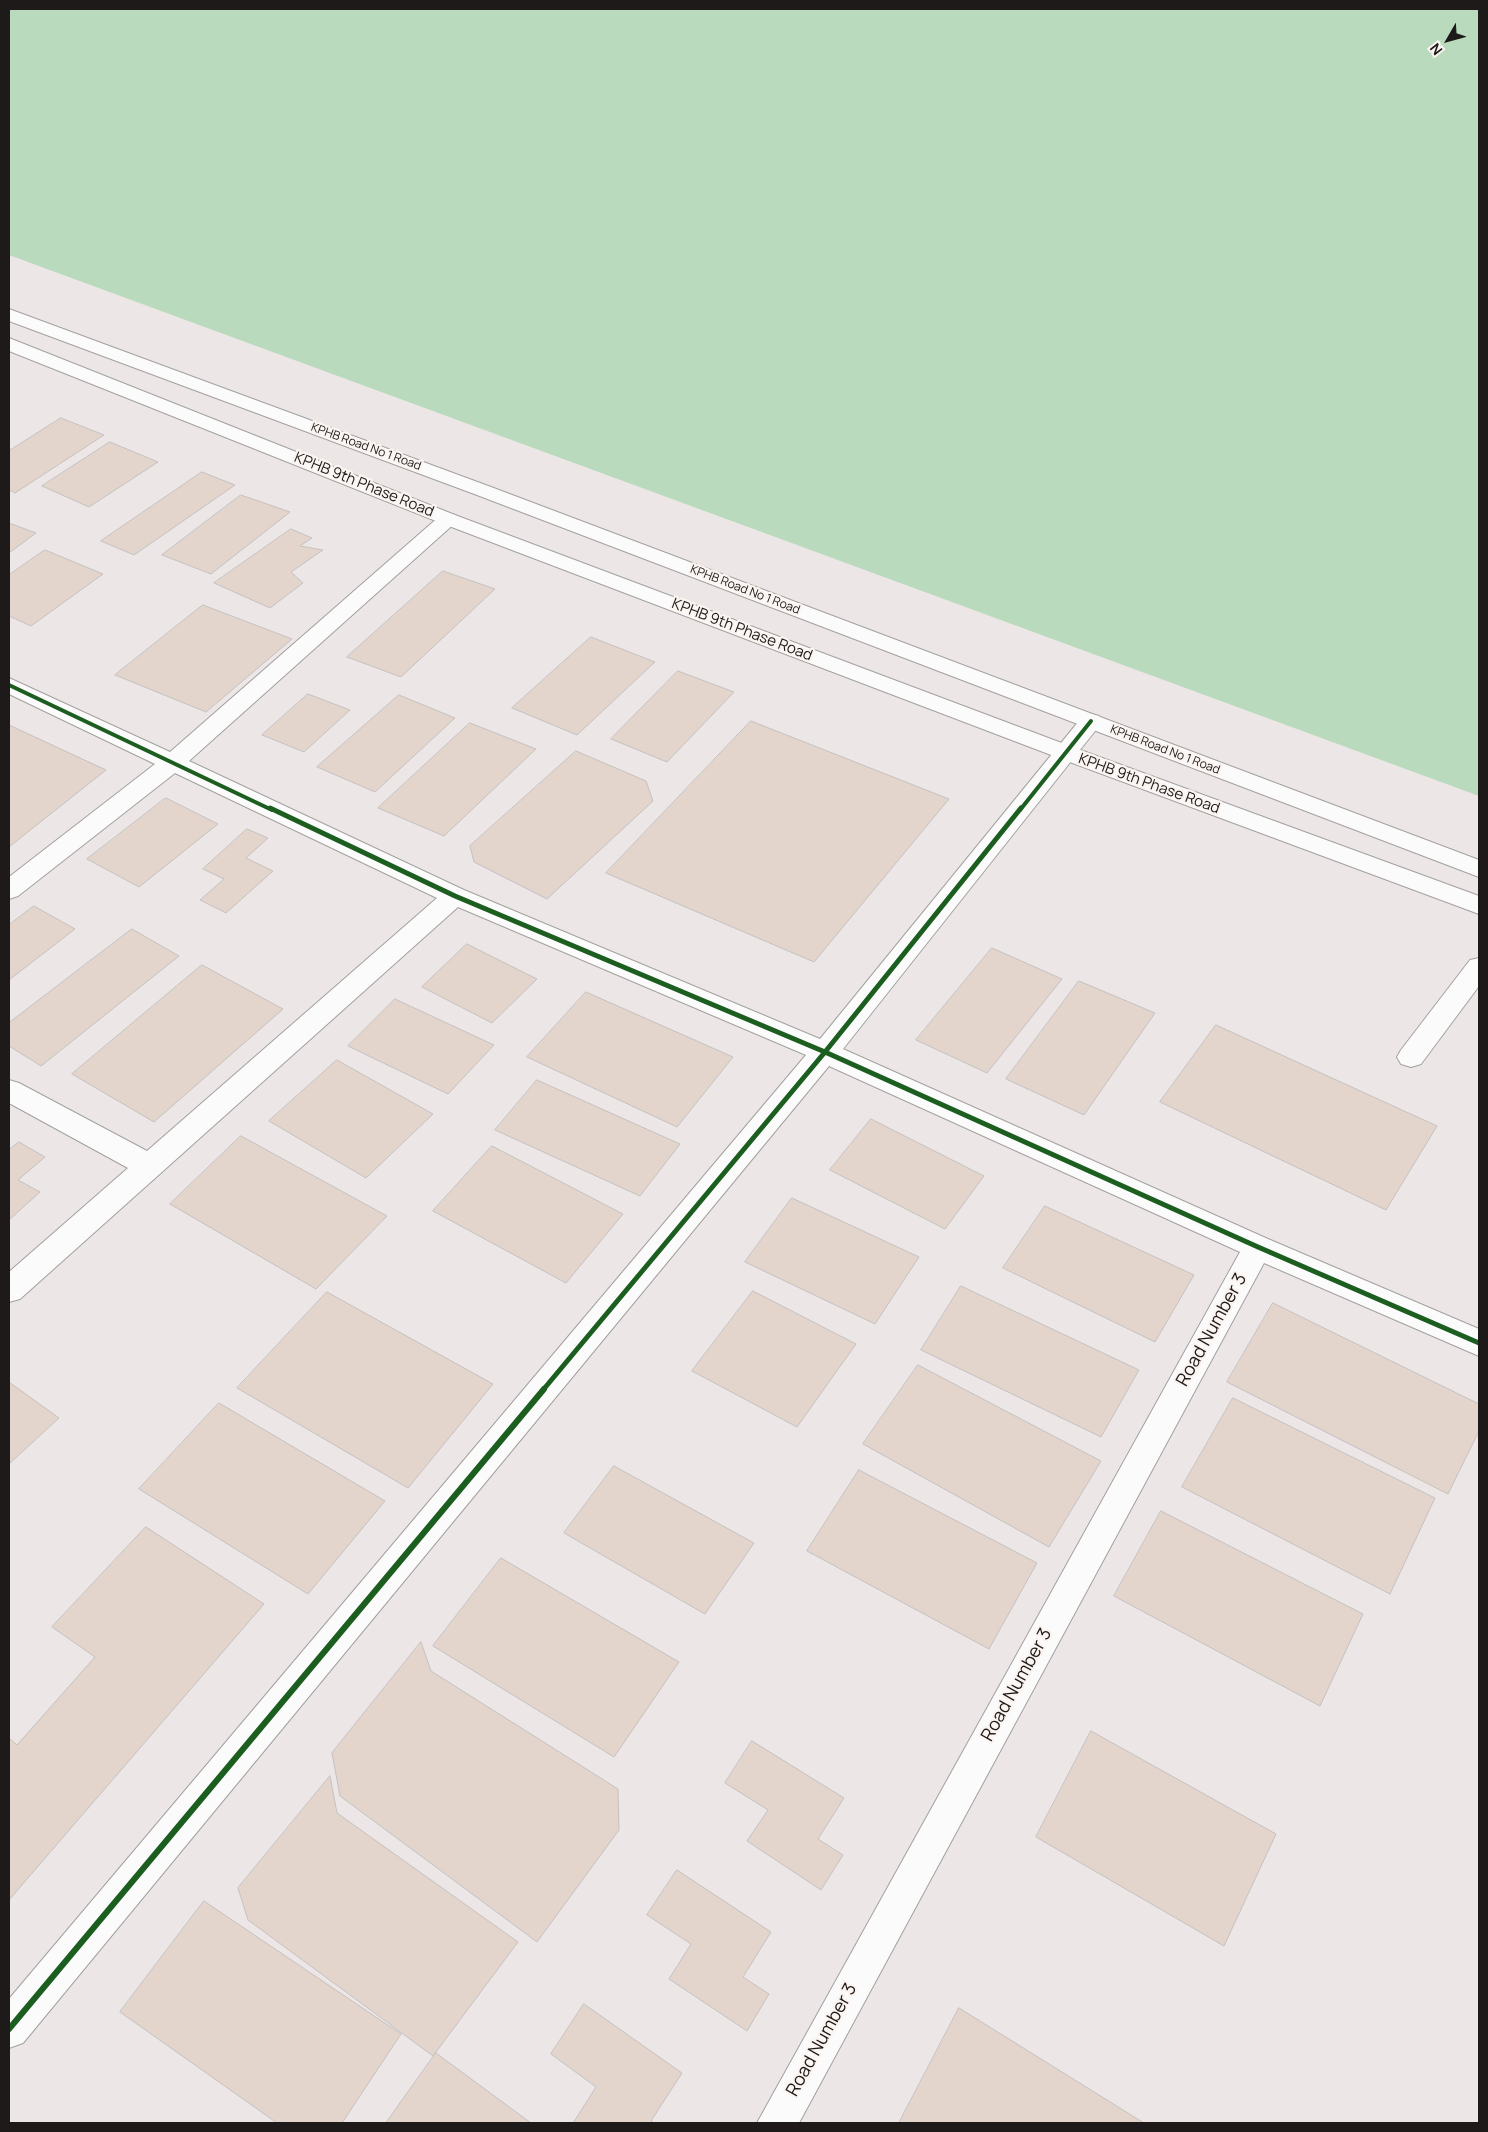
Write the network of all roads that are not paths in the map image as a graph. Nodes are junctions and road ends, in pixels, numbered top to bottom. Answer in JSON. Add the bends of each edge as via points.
{"nodes":[{"id":1,"x":9,"y":315,"type":"edge"},
{"id":2,"x":9,"y":344,"type":"edge"},
{"id":3,"x":448,"y":519,"type":"junction"},
{"id":4,"x":9,"y":686,"type":"edge"},
{"id":5,"x":1091,"y":721,"type":"junction"},
{"id":6,"x":1067,"y":754,"type":"junction"},
{"id":7,"x":172,"y":764,"type":"junction"},
{"id":8,"x":1479,"y":869,"type":"edge"},
{"id":9,"x":9,"y":890,"type":"edge"},
{"id":10,"x":455,"y":896,"type":"junction"},
{"id":11,"x":1479,"y":905,"type":"edge"},
{"id":12,"x":1479,"y":967,"type":"edge"},
{"id":13,"x":825,"y":1052,"type":"junction"},
{"id":14,"x":1411,"y":1058,"type":"dead end"},
{"id":15,"x":9,"y":1090,"type":"edge"},
{"id":16,"x":149,"y":1166,"type":"junction"},
{"id":17,"x":1258,"y":1247,"type":"junction"},
{"id":18,"x":9,"y":1290,"type":"edge"},
{"id":19,"x":1479,"y":1343,"type":"edge"},
{"id":20,"x":9,"y":2028,"type":"edge"},
{"id":21,"x":777,"y":2123,"type":"edge"}],
"edges":[{"from":1,"to":5,"type":"street","name":"KPHB Road No 1 Road"},
{"from":2,"to":3,"type":"street","name":"KPHB 9th Phase Road"},
{"from":3,"to":6,"type":"street","name":"KPHB 9th Phase Road"},
{"from":3,"to":7,"type":"street"},
{"from":4,"to":7,"type":"street"},
{"from":5,"to":6,"type":"street"},
{"from":5,"to":8,"type":"street","name":"KPHB Road No 1 Road"},
{"from":6,"to":11,"type":"street","name":"KPHB 9th Phase Road"},
{"from":6,"to":13,"type":"street"},
{"from":7,"to":9,"type":"street"},
{"from":7,"to":10,"type":"street"},
{"from":10,"to":13,"type":"street"},
{"from":10,"to":16,"type":"street"},
{"from":12,"to":14,"type":"street"},
{"from":13,"to":17,"type":"street"},
{"from":13,"to":20,"type":"street"},
{"from":15,"to":16,"type":"street"},
{"from":16,"to":18,"type":"street"},
{"from":17,"to":19,"type":"street"},
{"from":17,"to":21,"type":"street","name":"Road Number 3"}]}
